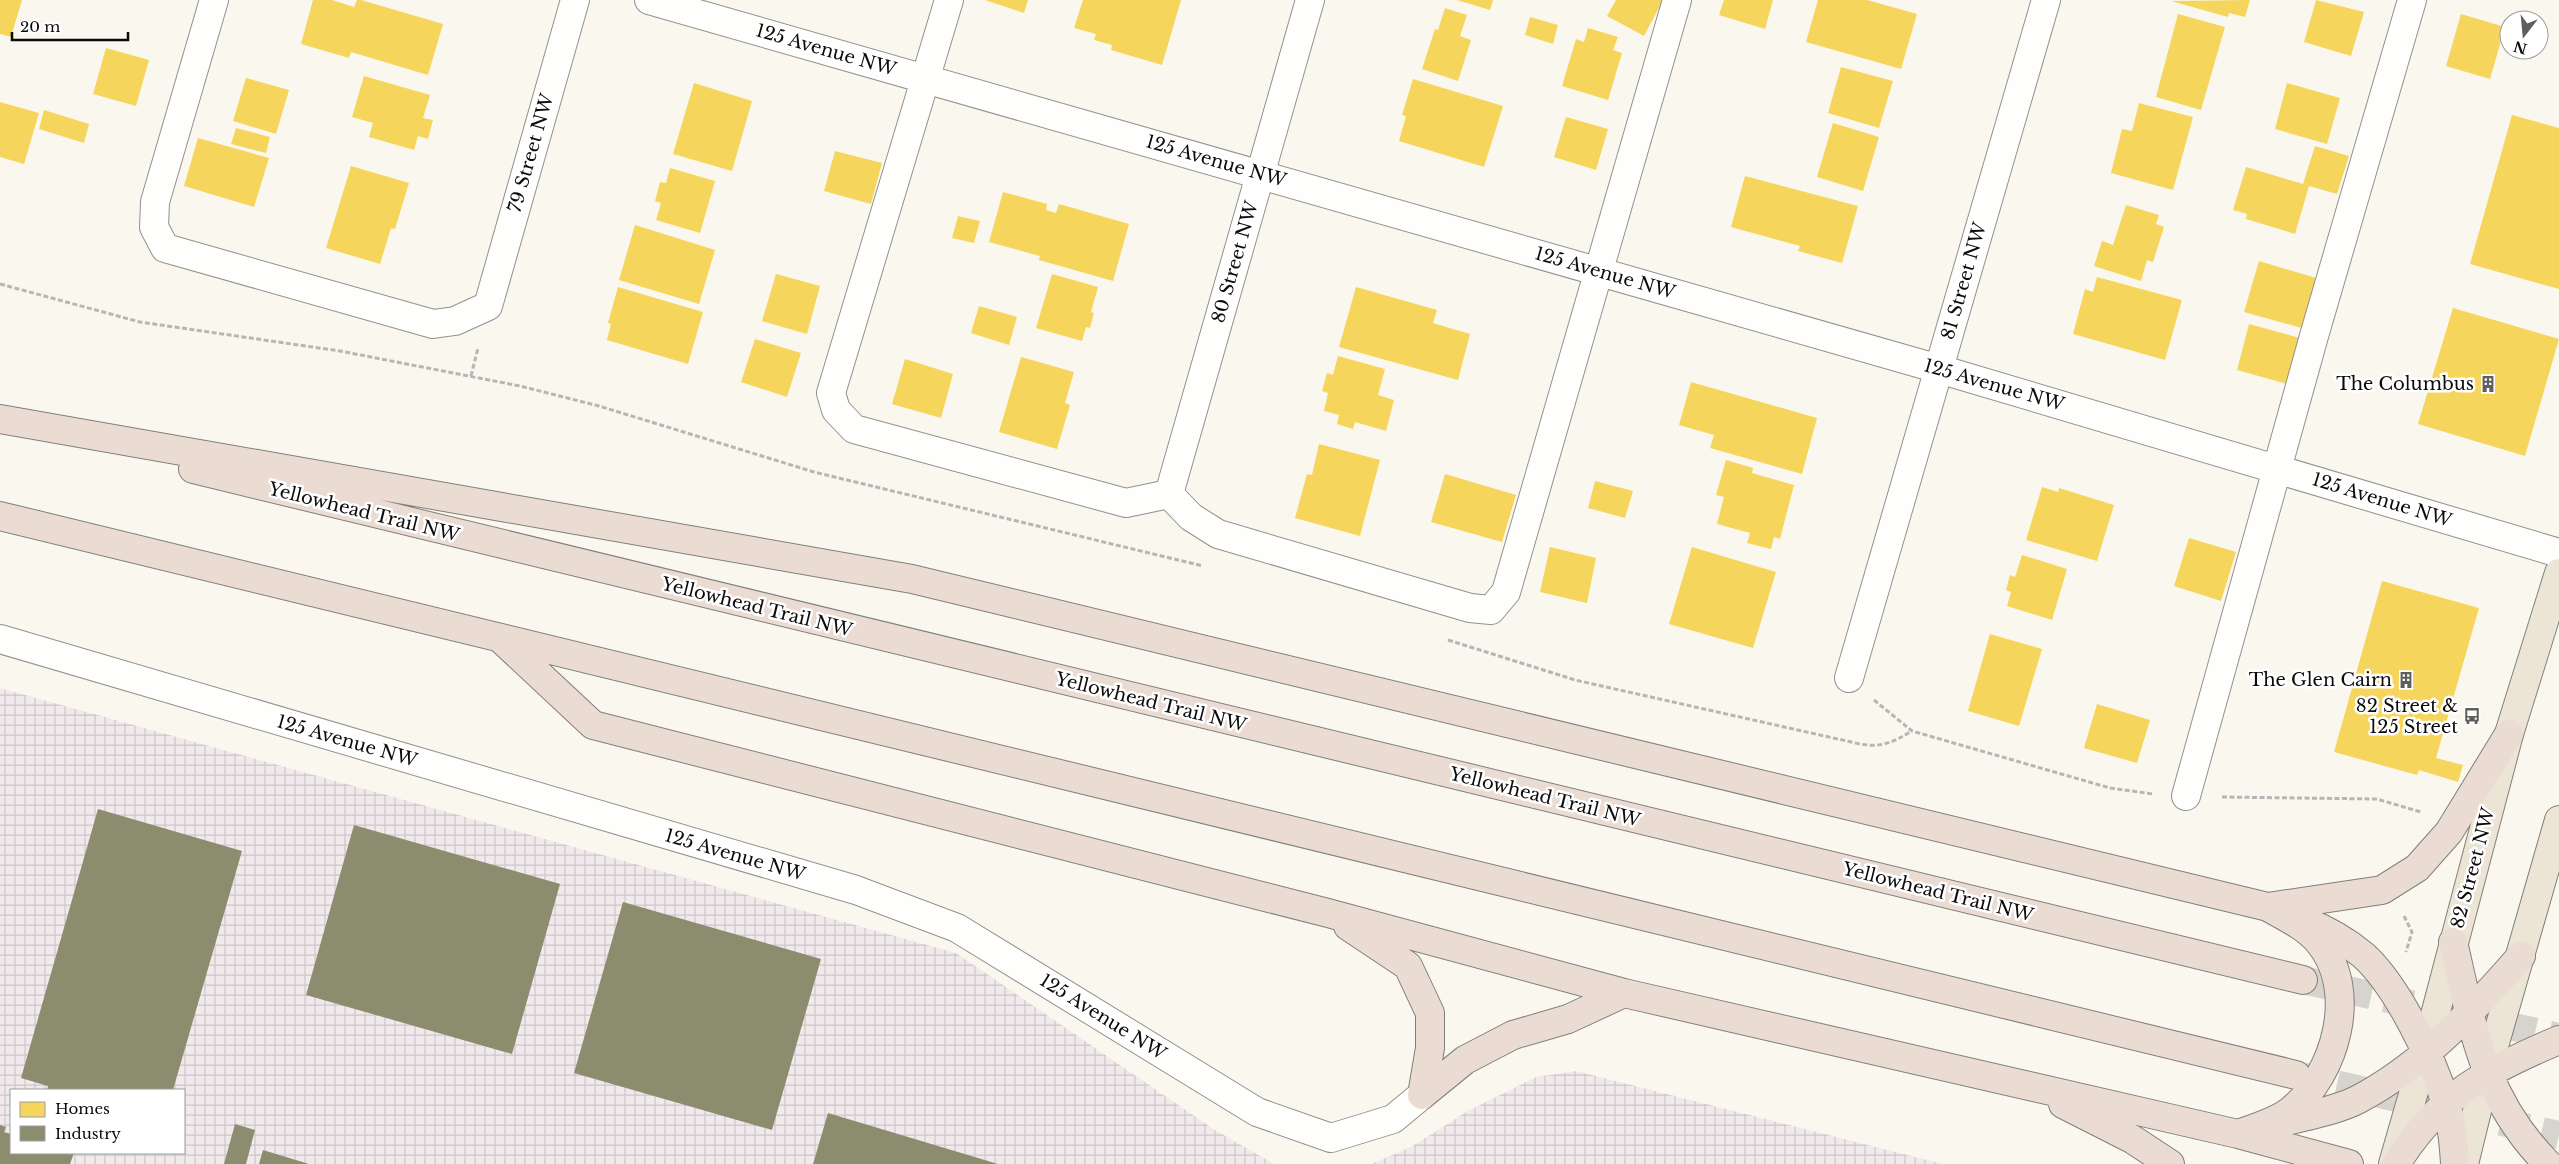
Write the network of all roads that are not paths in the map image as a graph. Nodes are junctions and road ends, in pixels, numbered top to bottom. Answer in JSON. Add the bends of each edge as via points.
{"nodes":[{"id":1,"x":214,"y":0,"type":"edge"},
{"id":2,"x":575,"y":0,"type":"edge"},
{"id":3,"x":649,"y":0,"type":"edge"},
{"id":4,"x":949,"y":0,"type":"edge"},
{"id":5,"x":1310,"y":0,"type":"edge"},
{"id":6,"x":1677,"y":0,"type":"edge"},
{"id":7,"x":2046,"y":0,"type":"edge"},
{"id":8,"x":2412,"y":0,"type":"edge"},
{"id":9,"x":926,"y":79,"type":"junction"},
{"id":10,"x":1260,"y":174,"type":"junction"},
{"id":11,"x":1597,"y":271,"type":"junction"},
{"id":12,"x":1939,"y":369,"type":"junction"},
{"id":13,"x":0,"y":420,"type":"edge"},
{"id":14,"x":2278,"y":469,"type":"junction"},
{"id":15,"x":1169,"y":494,"type":"junction"},
{"id":16,"x":0,"y":516,"type":"edge"},
{"id":17,"x":2559,"y":553,"type":"edge"},
{"id":18,"x":2559,"y":573,"type":"edge"},
{"id":19,"x":500,"y":638,"type":"junction"},
{"id":20,"x":0,"y":640,"type":"edge"},
{"id":21,"x":1848,"y":678,"type":"road end"},
{"id":22,"x":2509,"y":734,"type":"junction"},
{"id":23,"x":2186,"y":796,"type":"dead end"},
{"id":24,"x":2559,"y":820,"type":"edge"},
{"id":25,"x":2268,"y":907,"type":"junction"},
{"id":26,"x":1328,"y":913,"type":"junction"},
{"id":27,"x":2453,"y":942,"type":"junction"},
{"id":28,"x":2521,"y":956,"type":"junction"},
{"id":29,"x":2303,"y":980,"type":"tunnel mouth"},
{"id":30,"x":1624,"y":993,"type":"junction"},
{"id":31,"x":2470,"y":1013,"type":"junction"},
{"id":32,"x":2559,"y":1040,"type":"edge"},
{"id":33,"x":2425,"y":1053,"type":"junction"},
{"id":34,"x":2486,"y":1074,"type":"junction"},
{"id":35,"x":2296,"y":1075,"type":"tunnel mouth"},
{"id":36,"x":2023,"y":1084,"type":"junction"},
{"id":37,"x":1422,"y":1095,"type":"junction"},
{"id":38,"x":2446,"y":1103,"type":"junction"},
{"id":39,"x":2238,"y":1134,"type":"junction"},
{"id":40,"x":2170,"y":1164,"type":"edge"},
{"id":41,"x":2349,"y":1164,"type":"edge"},
{"id":42,"x":2394,"y":1164,"type":"edge"},
{"id":43,"x":2455,"y":1164,"type":"edge"},
{"id":44,"x":2464,"y":1164,"type":"edge"},
{"id":45,"x":2548,"y":1164,"type":"edge"}],
"edges":[{"from":1,"to":2,"type":"street","name":"79 Street NW","via":[[155,202],[154,227],[166,248],[433,324],[455,321],[488,306]]},
{"from":3,"to":9,"type":"street","name":"125 Avenue NW"},
{"from":4,"to":9,"type":"street"},
{"from":5,"to":10,"type":"street","name":"80 Street NW"},
{"from":6,"to":11,"type":"street"},
{"from":7,"to":12,"type":"street","name":"81 Street NW"},
{"from":8,"to":14,"type":"street"},
{"from":9,"to":10,"type":"street","name":"125 Avenue NW"},
{"from":9,"to":15,"type":"street","via":[[831,393],[836,410],[854,429],[1126,503]]},
{"from":10,"to":11,"type":"street","name":"125 Avenue NW"},
{"from":10,"to":15,"type":"street","name":"80 Street NW"},
{"from":11,"to":12,"type":"street","name":"125 Avenue NW"},
{"from":11,"to":15,"type":"street","via":[[1506,592],[1491,610],[1470,608],[1218,534],[1191,517]]},
{"from":12,"to":14,"type":"street","name":"125 Avenue NW"},
{"from":12,"to":21,"type":"street","name":"81 Street NW"},
{"from":13,"to":25,"type":"highway","via":[[912,579]]},
{"from":13,"to":29,"type":"highway","name":"Yellowhead Trail NW","via":[[405,522]]},
{"from":14,"to":17,"type":"street","name":"125 Avenue NW"},
{"from":14,"to":23,"type":"street"},
{"from":16,"to":19,"type":"highway"},
{"from":18,"to":22,"type":"main road","name":"82 Street NW"},
{"from":19,"to":26,"type":"highway","via":[[593,725]]},
{"from":19,"to":35,"type":"highway"},
{"from":20,"to":37,"type":"street","name":"125 Avenue NW","via":[[856,890],[948,924],[1257,1112],[1331,1138],[1393,1119]]},
{"from":22,"to":25,"type":"highway","via":[[2449,832],[2417,868],[2382,890]]},
{"from":22,"to":27,"type":"main road","name":"82 Street NW"},
{"from":24,"to":28,"type":"main road"},
{"from":25,"to":33,"type":"highway","via":[[2326,929],[2363,955],[2386,980]]},
{"from":25,"to":39,"type":"highway","via":[[2298,924],[2318,941],[2331,961],[2340,1001],[2337,1036],[2328,1062],[2305,1097],[2288,1113]]},
{"from":26,"to":30,"type":"highway"},
{"from":26,"to":37,"type":"highway","via":[[1408,966],[1430,1012],[1430,1048]]},
{"from":27,"to":31,"type":"highway"},
{"from":27,"to":33,"type":"main road","name":"82 Street NW"},
{"from":28,"to":31,"type":"highway"},
{"from":28,"to":34,"type":"main road"},
{"from":30,"to":36,"type":"highway"},
{"from":30,"to":37,"type":"highway","via":[[1568,1019],[1513,1035],[1465,1060]]},
{"from":31,"to":33,"type":"highway"},
{"from":31,"to":34,"type":"highway"},
{"from":32,"to":34,"type":"highway"},
{"from":33,"to":38,"type":"highway"},
{"from":33,"to":39,"type":"highway","via":[[2356,1100]]},
{"from":33,"to":42,"type":"main road","name":"82 Street NW"},
{"from":34,"to":38,"type":"highway"},
{"from":34,"to":44,"type":"main road"},
{"from":34,"to":45,"type":"highway","via":[[2505,1112]]},
{"from":36,"to":39,"type":"highway"},
{"from":36,"to":40,"type":"highway","via":[[2132,1139]]},
{"from":38,"to":42,"type":"highway","via":[[2414,1135]]},
{"from":38,"to":43,"type":"highway","via":[[2452,1126]]},
{"from":39,"to":41,"type":"highway"}]}
